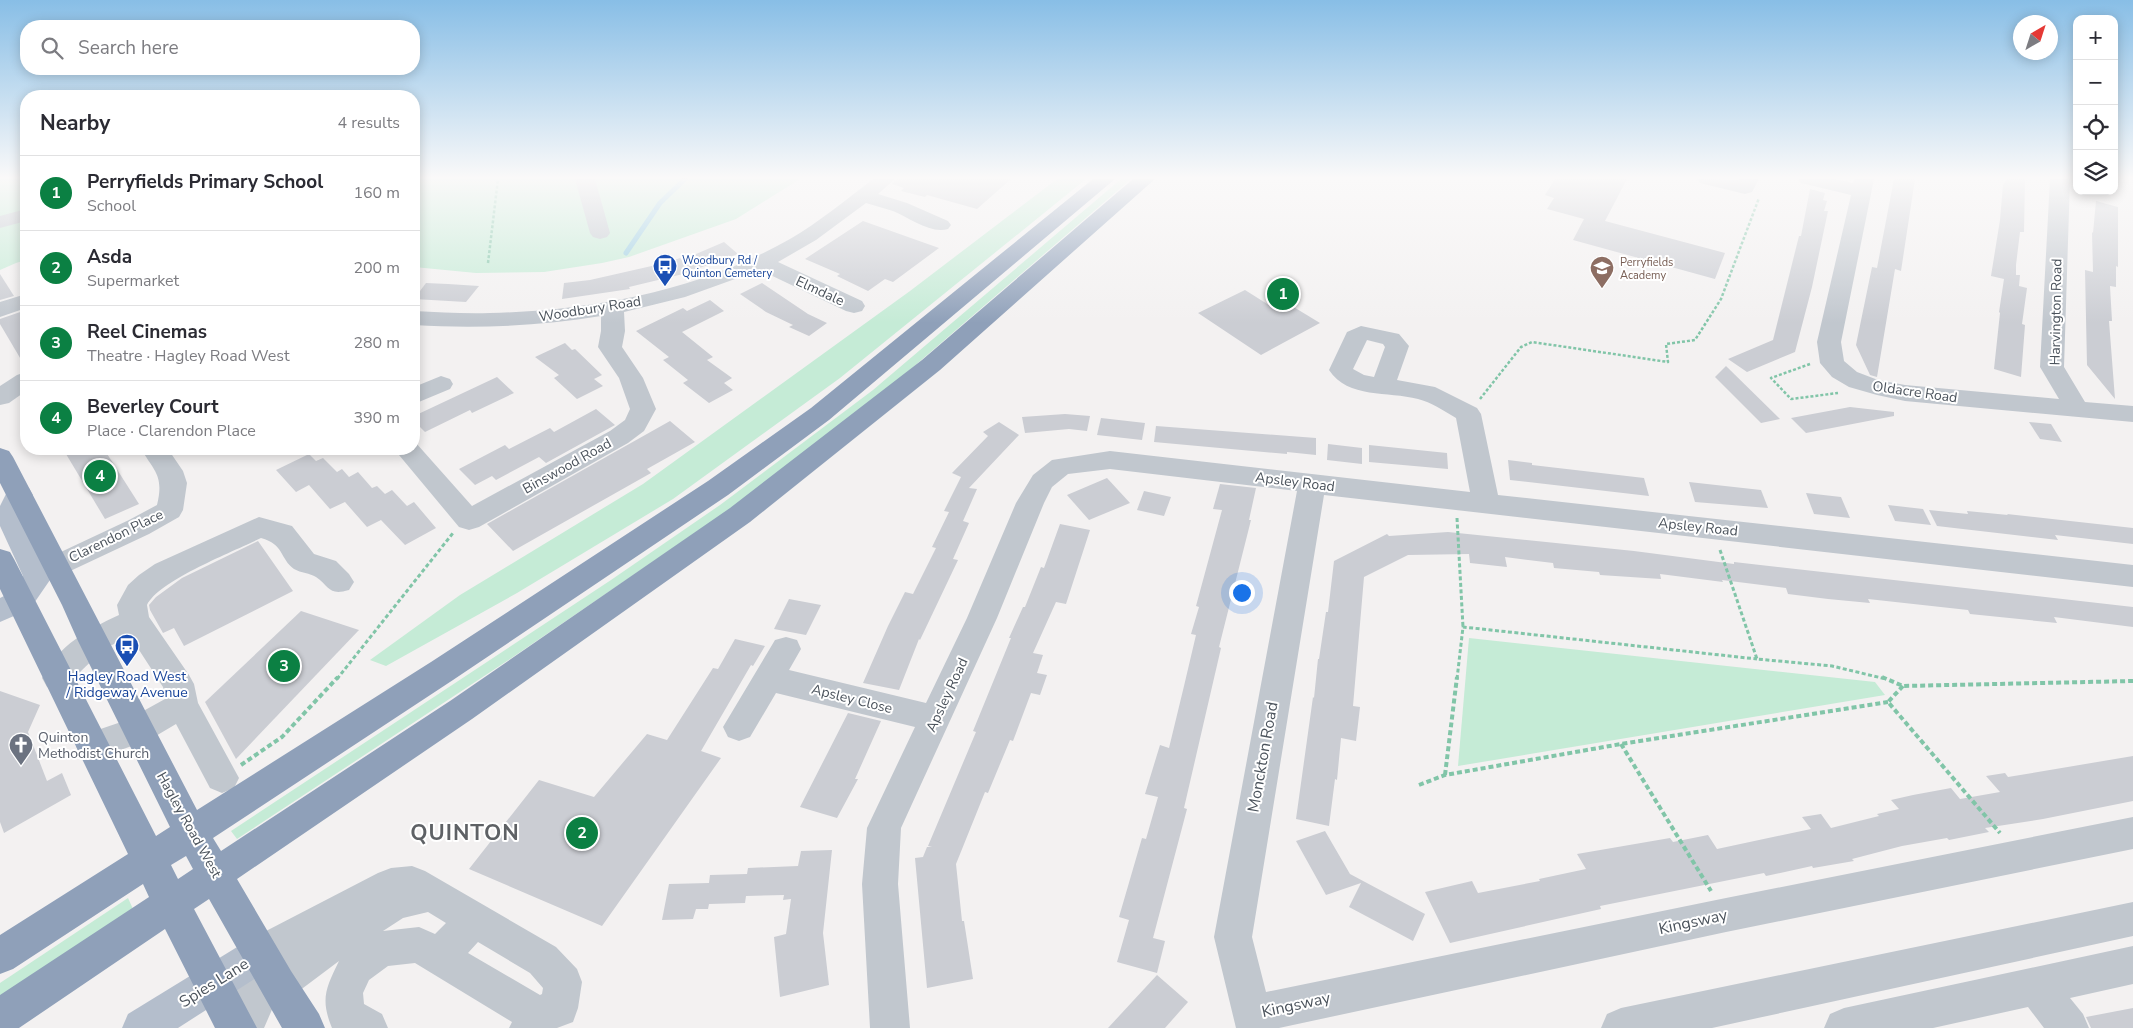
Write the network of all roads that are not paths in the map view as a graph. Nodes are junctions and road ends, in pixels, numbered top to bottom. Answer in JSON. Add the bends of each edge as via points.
{"nodes":[{"id":1,"x":598,"y":227,"type":"edge"},
{"id":2,"x":822,"y":227,"type":"edge"},
{"id":3,"x":1047,"y":227,"type":"edge"},
{"id":4,"x":1090,"y":227,"type":"edge"},
{"id":5,"x":1853,"y":227,"type":"edge"},
{"id":6,"x":2058,"y":227,"type":"edge"},
{"id":7,"x":600,"y":233,"type":"dead end"},
{"id":8,"x":760,"y":262,"type":"junction"},
{"id":9,"x":20,"y":302,"type":"edge"},
{"id":10,"x":854,"y":306,"type":"dead end"},
{"id":11,"x":612,"y":308,"type":"junction"},
{"id":12,"x":0,"y":310,"type":"edge"},
{"id":13,"x":420,"y":319,"type":"edge"},
{"id":14,"x":20,"y":382,"type":"edge"},
{"id":15,"x":20,"y":384,"type":"edge"},
{"id":16,"x":440,"y":384,"type":"dead end"},
{"id":17,"x":1383,"y":385,"type":"dead end"},
{"id":18,"x":0,"y":387,"type":"edge"},
{"id":19,"x":420,"y":393,"type":"edge"},
{"id":20,"x":0,"y":397,"type":"edge"},
{"id":21,"x":2078,"y":410,"type":"junction"},
{"id":22,"x":2133,"y":414,"type":"edge"},
{"id":23,"x":159,"y":455,"type":"edge"},
{"id":24,"x":412,"y":455,"type":"edge"},
{"id":25,"x":0,"y":457,"type":"edge"},
{"id":26,"x":1312,"y":484,"type":"junction"},
{"id":27,"x":19,"y":495,"type":"junction"},
{"id":28,"x":1486,"y":504,"type":"junction"},
{"id":29,"x":0,"y":559,"type":"edge"},
{"id":30,"x":56,"y":566,"type":"junction"},
{"id":31,"x":2133,"y":576,"type":"edge"},
{"id":32,"x":339,"y":582,"type":"dead end"},
{"id":33,"x":10,"y":606,"type":"edge"},
{"id":34,"x":135,"y":620,"type":"junction"},
{"id":35,"x":93,"y":641,"type":"junction"},
{"id":36,"x":786,"y":649,"type":"dead end"},
{"id":37,"x":58,"y":678,"type":"junction"},
{"id":38,"x":768,"y":678,"type":"junction"},
{"id":39,"x":182,"y":705,"type":"junction"},
{"id":40,"x":936,"y":719,"type":"junction"},
{"id":41,"x":739,"y":727,"type":"dead end"},
{"id":42,"x":138,"y":730,"type":"junction"},
{"id":43,"x":92,"y":746,"type":"junction"},
{"id":44,"x":222,"y":778,"type":"road end"},
{"id":45,"x":2133,"y":834,"type":"edge"},
{"id":46,"x":2133,"y":919,"type":"edge"},
{"id":47,"x":473,"y":920,"type":"junction"},
{"id":48,"x":0,"y":956,"type":"edge"},
{"id":49,"x":439,"y":957,"type":"junction"},
{"id":50,"x":2133,"y":965,"type":"edge"},
{"id":51,"x":269,"y":969,"type":"junction"},
{"id":52,"x":212,"y":984,"type":"junction"},
{"id":53,"x":2036,"y":986,"type":"junction"},
{"id":54,"x":0,"y":1018,"type":"edge"},
{"id":55,"x":1255,"y":1021,"type":"edge"},
{"id":56,"x":533,"y":1022,"type":"edge"},
{"id":57,"x":142,"y":1028,"type":"edge"},
{"id":58,"x":237,"y":1028,"type":"edge"},
{"id":59,"x":242,"y":1028,"type":"edge"},
{"id":60,"x":305,"y":1028,"type":"edge"},
{"id":61,"x":368,"y":1028,"type":"edge"},
{"id":62,"x":890,"y":1028,"type":"edge"},
{"id":63,"x":1621,"y":1028,"type":"edge"},
{"id":64,"x":1844,"y":1028,"type":"edge"},
{"id":65,"x":2069,"y":1028,"type":"edge"}],
"edges":[{"from":1,"to":7,"type":"street"},
{"from":2,"to":8,"type":"street","name":"Woodbury Road"},
{"from":3,"to":48,"type":"highway","via":[[820,414],[718,488],[442,671]]},
{"from":4,"to":54,"type":"highway","via":[[930,366],[740,516],[460,710]]},
{"from":5,"to":21,"type":"street","name":"Oldacre Road","via":[[1829,342],[1834,365],[1848,376],[1876,388]]},
{"from":6,"to":21,"type":"street","name":"Harvington Road","via":[[2052,367]]},
{"from":8,"to":10,"type":"street","name":"Elmdale"},
{"from":8,"to":11,"type":"street","name":"Woodbury Road","via":[[677,293]]},
{"from":9,"to":12,"type":"street"},
{"from":11,"to":13,"type":"street","name":"Woodbury Road","via":[[522,319]]},
{"from":11,"to":24,"type":"street","name":"Binswood Road","via":[[610,347],[631,378],[643,409],[635,425],[619,437],[469,520]]},
{"from":14,"to":18,"type":"street"},
{"from":15,"to":20,"type":"street"},
{"from":16,"to":19,"type":"street"},
{"from":17,"to":28,"type":"street","via":[[1424,392],[1451,402],[1468,414]]},
{"from":21,"to":22,"type":"street","name":"Oldacre Road"},
{"from":23,"to":30,"type":"street","name":"Clarendon Place","via":[[173,473],[174,491],[169,510],[139,528]]},
{"from":25,"to":27,"type":"highway","name":"Hagley Road West"},
{"from":26,"to":28,"type":"street","name":"Apsley Road"},
{"from":26,"to":40,"type":"street","name":"Apsley Road","via":[[1110,460],[1061,466],[1042,480],[1030,503]]},
{"from":26,"to":55,"type":"street","name":"Monckton Road","via":[[1233,937]]},
{"from":27,"to":30,"type":"highway","name":"Hagley Road West"},
{"from":27,"to":33,"type":"main road","via":[[9,516],[38,576]]},
{"from":28,"to":31,"type":"street","name":"Apsley Road"},
{"from":29,"to":33,"type":"highway"},
{"from":30,"to":35,"type":"highway","name":"Hagley Road West"},
{"from":32,"to":34,"type":"street","via":[[326,569],[304,561],[282,533],[259,527],[149,582],[132,605]]},
{"from":33,"to":37,"type":"highway"},
{"from":34,"to":35,"type":"street"},
{"from":34,"to":39,"type":"street","via":[[178,684]]},
{"from":35,"to":37,"type":"street"},
{"from":35,"to":42,"type":"highway","name":"Hagley Road West"},
{"from":36,"to":38,"type":"street"},
{"from":37,"to":43,"type":"highway"},
{"from":38,"to":40,"type":"street","name":"Apsley Close"},
{"from":38,"to":41,"type":"street"},
{"from":39,"to":42,"type":"street"},
{"from":39,"to":44,"type":"street"},
{"from":40,"to":62,"type":"street","name":"Apsley Road","via":[[884,828],[882,840],[880,884]]},
{"from":42,"to":43,"type":"street"},
{"from":42,"to":51,"type":"highway","name":"Hagley Road West","via":[[179,811]]},
{"from":43,"to":52,"type":"highway"},
{"from":45,"to":55,"type":"street","name":"Kingsway","via":[[1726,915]]},
{"from":46,"to":63,"type":"street"},
{"from":47,"to":49,"type":"street"},
{"from":47,"to":51,"type":"street","via":[[433,896],[396,902],[344,934]]},
{"from":47,"to":56,"type":"street","via":[[543,960],[563,982],[559,1008]]},
{"from":49,"to":56,"type":"street"},
{"from":49,"to":61,"type":"street","via":[[419,945],[381,949],[356,967],[344,992],[346,1015]]},
{"from":50,"to":53,"type":"street"},
{"from":51,"to":52,"type":"main road","name":"Spies Lane"},
{"from":51,"to":59,"type":"street","via":[[242,982],[255,1005]]},
{"from":51,"to":60,"type":"highway","name":"Hagley Road West"},
{"from":52,"to":57,"type":"main road","name":"Spies Lane"},
{"from":52,"to":58,"type":"highway"},
{"from":53,"to":64,"type":"street"},
{"from":53,"to":65,"type":"street"}]}
